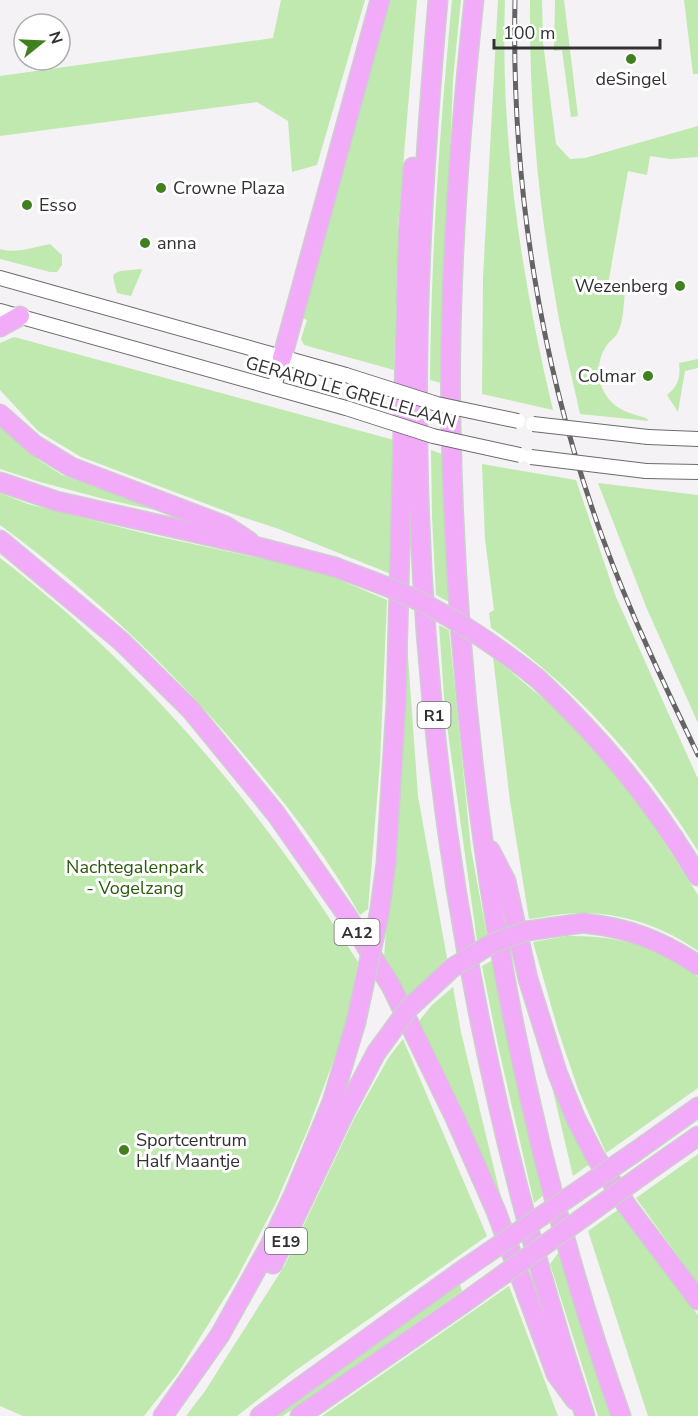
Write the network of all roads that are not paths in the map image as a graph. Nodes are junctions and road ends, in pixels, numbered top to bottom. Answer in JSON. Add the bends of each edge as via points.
{"nodes":[{"id":1,"x":380,"y":0,"type":"edge"},
{"id":2,"x":437,"y":0,"type":"edge"},
{"id":3,"x":474,"y":0,"type":"edge"},
{"id":4,"x":0,"y":278,"type":"edge"},
{"id":5,"x":0,"y":311,"type":"edge"},
{"id":6,"x":20,"y":316,"type":"junction"},
{"id":7,"x":0,"y":327,"type":"edge"},
{"id":8,"x":282,"y":358,"type":"junction"},
{"id":9,"x":274,"y":388,"type":"junction"},
{"id":10,"x":0,"y":414,"type":"edge"},
{"id":11,"x":698,"y":439,"type":"edge"},
{"id":12,"x":698,"y":472,"type":"edge"},
{"id":13,"x":0,"y":482,"type":"edge"},
{"id":14,"x":0,"y":540,"type":"edge"},
{"id":15,"x":258,"y":546,"type":"junction"},
{"id":16,"x":483,"y":836,"type":"junction"},
{"id":17,"x":698,"y":876,"type":"edge"},
{"id":18,"x":698,"y":964,"type":"edge"},
{"id":19,"x":698,"y":1107,"type":"edge"},
{"id":20,"x":698,"y":1136,"type":"edge"},
{"id":21,"x":698,"y":1300,"type":"edge"},
{"id":22,"x":585,"y":1415,"type":"edge"},
{"id":23,"x":163,"y":1416,"type":"edge"},
{"id":24,"x":173,"y":1416,"type":"edge"},
{"id":25,"x":260,"y":1416,"type":"edge"},
{"id":26,"x":300,"y":1416,"type":"edge"},
{"id":27,"x":621,"y":1416,"type":"edge"}],
"edges":[{"from":1,"to":8,"type":"highway"},
{"from":2,"to":22,"type":"highway","number":"R1","via":[[419,312],[418,453],[431,689],[464,935],[488,1060],[517,1186]]},
{"from":2,"to":23,"type":"highway","bridge":true,"via":[[423,36],[408,235],[396,704],[379,915],[356,1022],[332,1102],[294,1194],[219,1335]]},
{"from":3,"to":16,"type":"highway","number":"R1","via":[[458,183],[451,422],[461,650]]},
{"from":4,"to":8,"type":"street","name":"GERARD LE GRELLELAAN"},
{"from":5,"to":6,"type":"street","name":"GERARD LE GRELLELAAN"},
{"from":6,"to":7,"type":"highway"},
{"from":6,"to":9,"type":"street","name":"GERARD LE GRELLELAAN"},
{"from":8,"to":9,"type":"street"},
{"from":8,"to":11,"type":"street","name":"GERARD LE GRELLELAAN","bridge":true,"via":[[436,404],[518,421],[586,431]]},
{"from":9,"to":12,"type":"street","name":"GERARD LE GRELLELAAN","bridge":true,"via":[[433,436],[520,455],[646,471]]},
{"from":10,"to":15,"type":"highway","via":[[35,445],[71,467],[225,526]]},
{"from":13,"to":15,"type":"highway","via":[[77,507]]},
{"from":14,"to":22,"type":"highway","number":"A12","via":[[121,640],[191,710],[276,814],[341,908],[391,986],[437,1080],[496,1211],[556,1374]]},
{"from":15,"to":17,"type":"highway","bridge":true,"via":[[335,567],[405,594],[498,646],[572,711],[627,771]]},
{"from":16,"to":21,"type":"highway","via":[[506,881],[528,979],[575,1118],[627,1206]]},
{"from":16,"to":27,"type":"highway","number":"R1","via":[[505,982],[543,1155],[576,1277]]},
{"from":18,"to":24,"type":"highway","number":"E19","bridge":true,"via":[[642,934],[583,923],[527,931],[493,943],[452,968],[408,1009],[376,1053],[287,1239],[246,1314]]},
{"from":19,"to":25,"type":"highway","bridge":true},
{"from":20,"to":26,"type":"highway","bridge":true}]}
